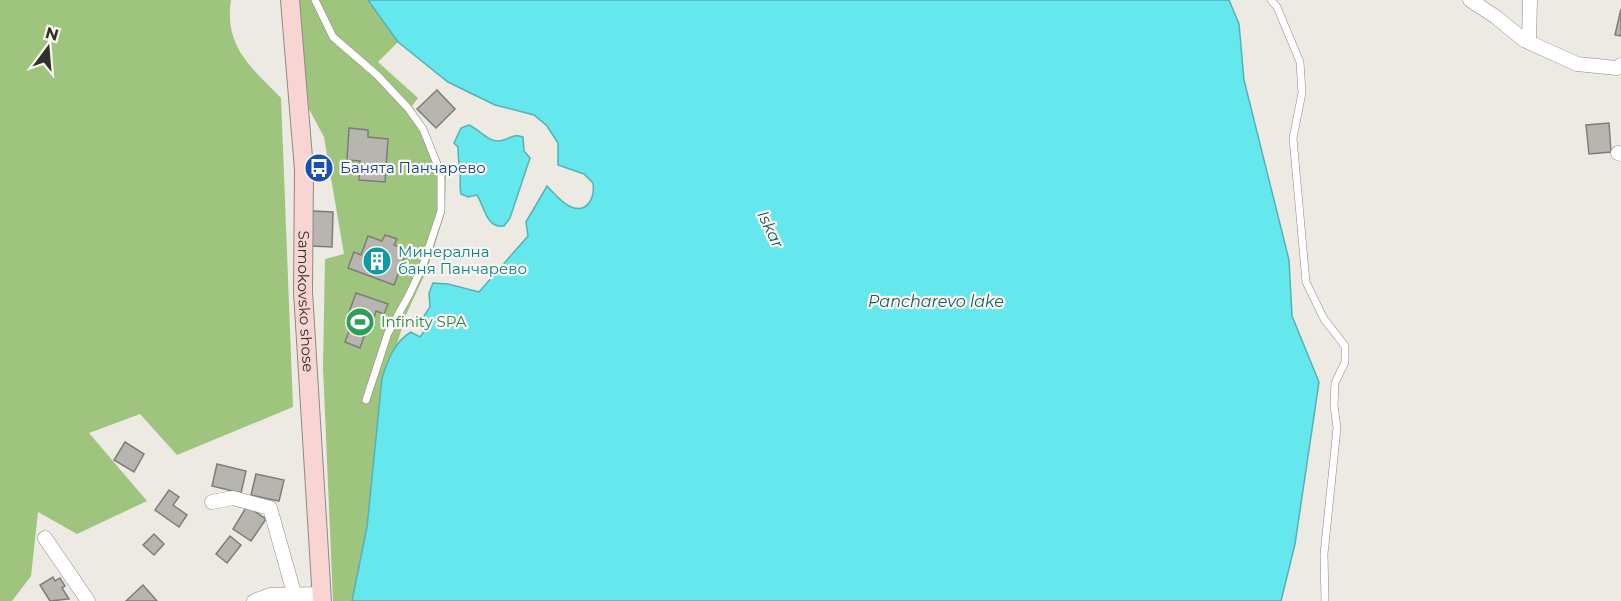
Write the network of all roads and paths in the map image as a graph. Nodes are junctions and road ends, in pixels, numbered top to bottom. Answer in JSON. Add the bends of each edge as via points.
{"nodes":[{"id":1,"x":290,"y":0,"type":"edge"},
{"id":2,"x":315,"y":0,"type":"edge"},
{"id":3,"x":1271,"y":0,"type":"edge"},
{"id":4,"x":1470,"y":0,"type":"edge"},
{"id":5,"x":1530,"y":0,"type":"edge"},
{"id":6,"x":1529,"y":42,"type":"junction"},
{"id":7,"x":1621,"y":65,"type":"edge"},
{"id":8,"x":366,"y":400,"type":"dead end"},
{"id":9,"x":212,"y":502,"type":"dead end"},
{"id":10,"x":45,"y":538,"type":"dead end"},
{"id":11,"x":294,"y":593,"type":"junction"},
{"id":12,"x":322,"y":598,"type":"edge"},
{"id":13,"x":88,"y":601,"type":"edge"},
{"id":14,"x":254,"y":601,"type":"edge"},
{"id":15,"x":1325,"y":601,"type":"edge"}],
"edges":[{"from":1,"to":12,"type":"main road","name":"Samokovsko shose","via":[[304,170],[303,292]]},
{"from":2,"to":8,"type":"lane","via":[[333,37],[408,108],[423,129],[441,174],[441,211],[409,295],[388,333]]},
{"from":3,"to":15,"type":"lane","via":[[1300,62],[1302,93],[1293,138],[1306,282],[1324,319],[1345,346],[1345,362],[1335,383],[1338,428],[1324,554]]},
{"from":4,"to":6,"type":"street"},
{"from":5,"to":6,"type":"street"},
{"from":6,"to":7,"type":"street","via":[[1577,64],[1617,68]]},
{"from":9,"to":11,"type":"street","via":[[234,498],[270,508]]},
{"from":10,"to":13,"type":"street"},
{"from":11,"to":12,"type":"street"},
{"from":11,"to":14,"type":"street"}]}
